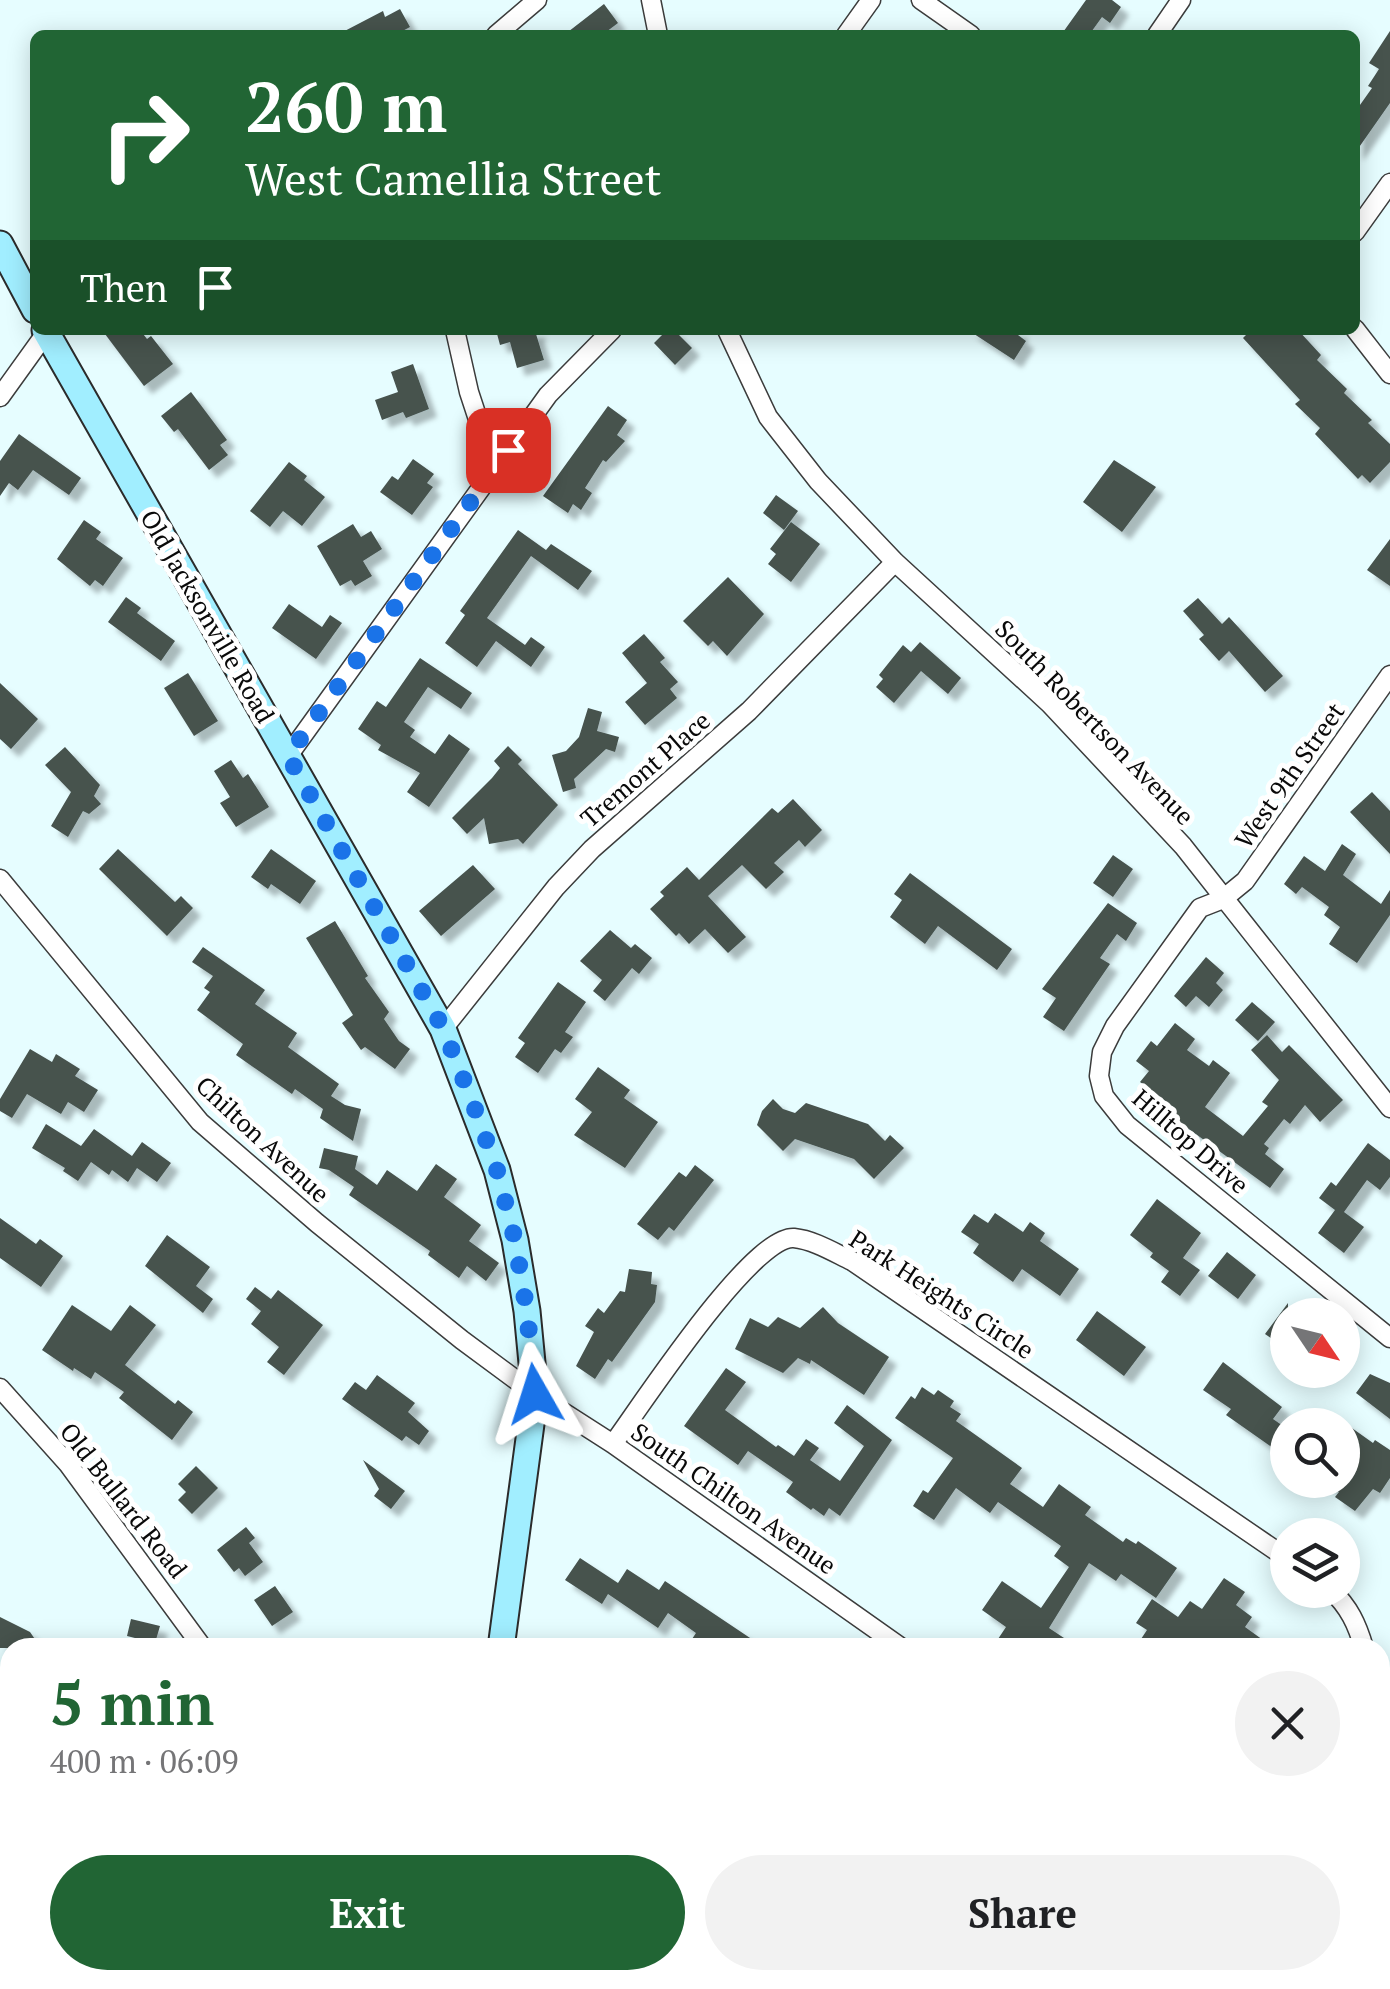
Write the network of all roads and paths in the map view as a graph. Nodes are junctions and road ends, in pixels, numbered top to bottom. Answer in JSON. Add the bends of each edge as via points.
{"nodes":[{"id":1,"x":537,"y":0,"type":"edge"},
{"id":2,"x":651,"y":0,"type":"edge"},
{"id":3,"x":871,"y":0,"type":"edge"},
{"id":4,"x":920,"y":0,"type":"edge"},
{"id":5,"x":1181,"y":0,"type":"edge"},
{"id":6,"x":502,"y":30,"type":"edge"},
{"id":7,"x":657,"y":30,"type":"edge"},
{"id":8,"x":850,"y":30,"type":"edge"},
{"id":9,"x":964,"y":30,"type":"edge"},
{"id":10,"x":1160,"y":30,"type":"edge"},
{"id":11,"x":1390,"y":182,"type":"edge"},
{"id":12,"x":1360,"y":225,"type":"edge"},
{"id":13,"x":0,"y":244,"type":"edge"},
{"id":14,"x":30,"y":299,"type":"edge"},
{"id":15,"x":30,"y":331,"type":"edge"},
{"id":16,"x":50,"y":335,"type":"edge"},
{"id":17,"x":455,"y":335,"type":"edge"},
{"id":18,"x":607,"y":335,"type":"edge"},
{"id":19,"x":728,"y":335,"type":"edge"},
{"id":20,"x":1360,"y":335,"type":"edge"},
{"id":21,"x":1390,"y":374,"type":"edge"},
{"id":22,"x":0,"y":397,"type":"edge"},
{"id":23,"x":494,"y":468,"type":"junction"},
{"id":24,"x":895,"y":562,"type":"junction"},
{"id":25,"x":1390,"y":675,"type":"edge"},
{"id":26,"x":288,"y":756,"type":"junction"},
{"id":27,"x":0,"y":879,"type":"edge"},
{"id":28,"x":1224,"y":899,"type":"junction"},
{"id":29,"x":443,"y":1028,"type":"junction"},
{"id":30,"x":1390,"y":1108,"type":"edge"},
{"id":31,"x":1390,"y":1338,"type":"edge"},
{"id":32,"x":0,"y":1388,"type":"edge"},
{"id":33,"x":535,"y":1394,"type":"junction"},
{"id":34,"x":613,"y":1444,"type":"junction"},
{"id":35,"x":1270,"y":1547,"type":"edge"},
{"id":36,"x":1348,"y":1608,"type":"edge"},
{"id":37,"x":196,"y":1638,"type":"edge"},
{"id":38,"x":502,"y":1638,"type":"edge"},
{"id":39,"x":888,"y":1638,"type":"edge"},
{"id":40,"x":1361,"y":1638,"type":"edge"}],
"edges":[{"from":1,"to":6,"type":"street"},
{"from":2,"to":7,"type":"street"},
{"from":3,"to":8,"type":"street"},
{"from":4,"to":9,"type":"street"},
{"from":5,"to":10,"type":"street"},
{"from":11,"to":12,"type":"street"},
{"from":13,"to":14,"type":"main road","name":"Old Jacksonville Road"},
{"from":15,"to":22,"type":"street"},
{"from":16,"to":26,"type":"main road","name":"Old Jacksonville Road"},
{"from":17,"to":23,"type":"street"},
{"from":18,"to":23,"type":"street","via":[[548,396]]},
{"from":19,"to":24,"type":"street","name":"South Robertson Avenue","via":[[768,418]]},
{"from":20,"to":21,"type":"street"},
{"from":23,"to":26,"type":"street"},
{"from":24,"to":28,"type":"street","name":"South Robertson Avenue","via":[[1050,704]]},
{"from":24,"to":29,"type":"street","name":"Tremont Place","via":[[749,710],[592,849]]},
{"from":25,"to":28,"type":"street","name":"West 9th Street","via":[[1245,881]]},
{"from":26,"to":29,"type":"main road","name":"Old Jacksonville Road"},
{"from":27,"to":33,"type":"street","name":"Chilton Avenue","via":[[200,1122],[362,1260]]},
{"from":28,"to":30,"type":"street","name":"South Robertson Avenue"},
{"from":28,"to":31,"type":"street","name":"Hilltop Drive","via":[[1200,908],[1115,1026],[1102,1052],[1104,1096],[1128,1125]]},
{"from":29,"to":33,"type":"main road","name":"Old Jacksonville Road","via":[[497,1170],[515,1240]]},
{"from":32,"to":37,"type":"street","name":"Old Bullard Road","via":[[68,1464]]},
{"from":33,"to":34,"type":"street","name":"South Chilton Avenue"},
{"from":33,"to":38,"type":"main road","name":"Old Jacksonville Road"},
{"from":34,"to":35,"type":"street","name":"Park Heights Circle","via":[[738,1275],[776,1242],[793,1238],[852,1261]]},
{"from":34,"to":39,"type":"street","name":"South Chilton Avenue"},
{"from":36,"to":40,"type":"street"}]}
